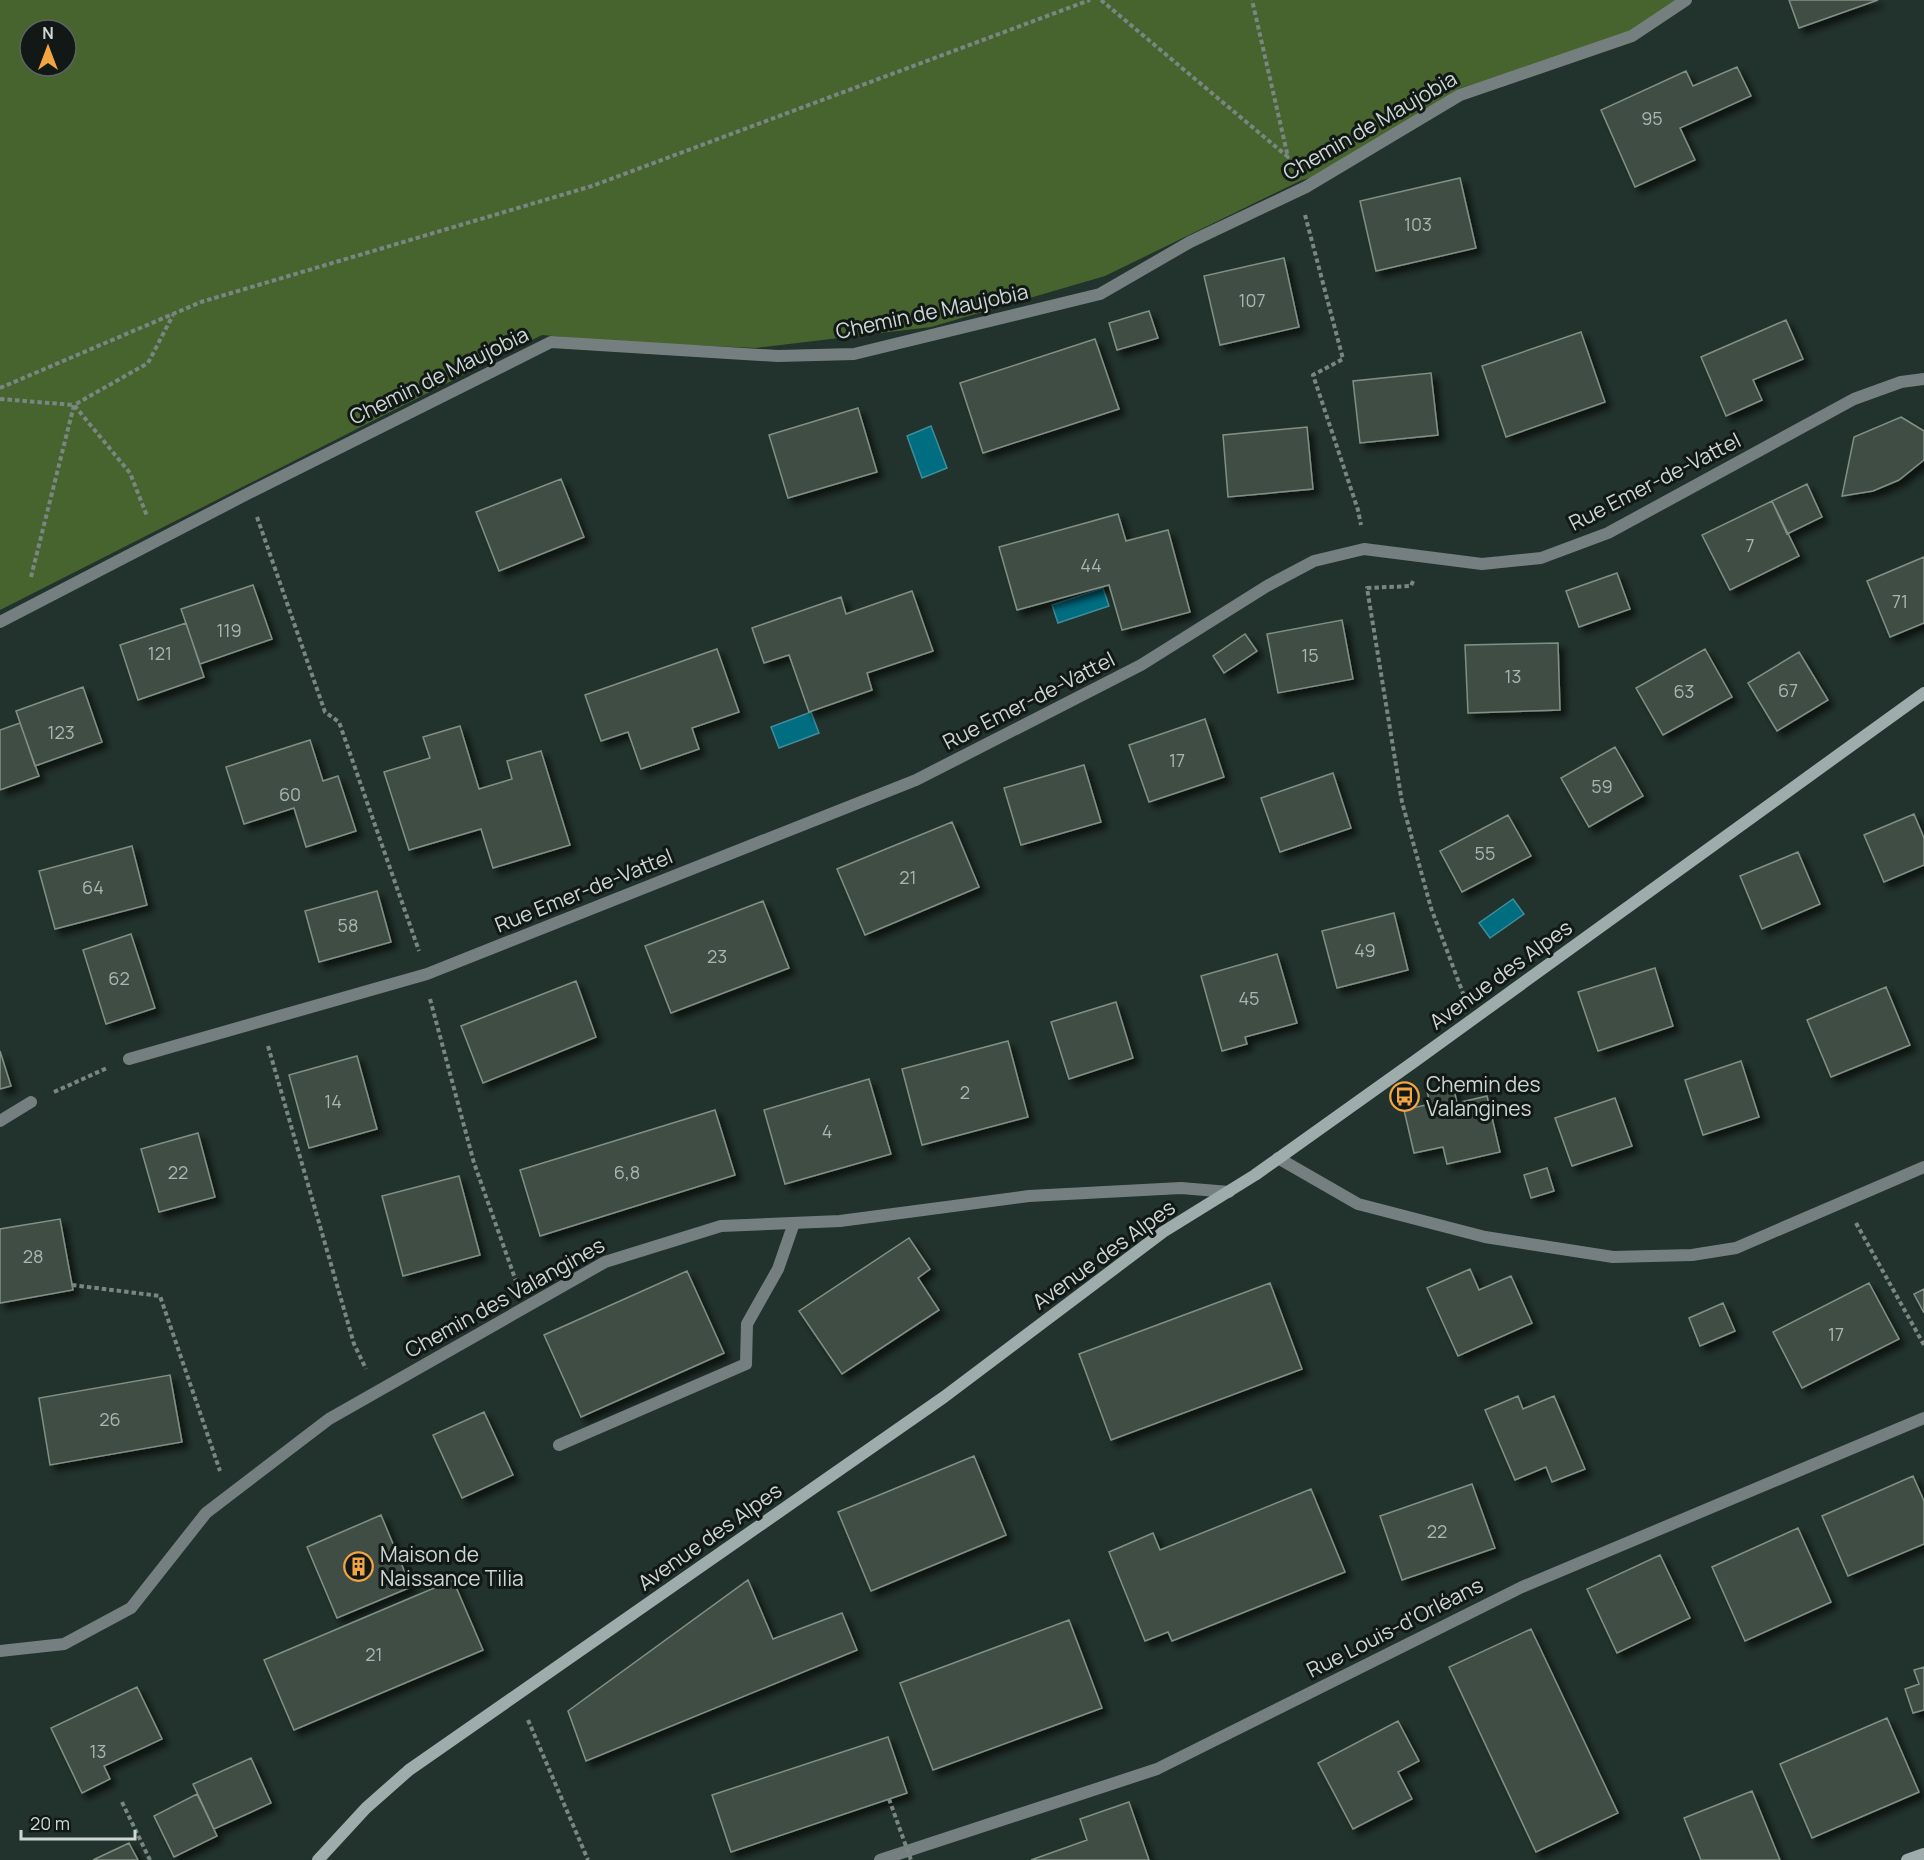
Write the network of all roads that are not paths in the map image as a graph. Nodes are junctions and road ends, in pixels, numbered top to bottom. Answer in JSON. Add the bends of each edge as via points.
{"nodes":[{"id":1,"x":1686,"y":0,"type":"edge"},
{"id":2,"x":1924,"y":380,"type":"edge"},
{"id":3,"x":0,"y":622,"type":"edge"},
{"id":4,"x":1924,"y":693,"type":"edge"},
{"id":5,"x":129,"y":1059,"type":"road end"},
{"id":6,"x":31,"y":1102,"type":"road end"},
{"id":7,"x":0,"y":1121,"type":"edge"},
{"id":8,"x":1278,"y":1158,"type":"junction"},
{"id":9,"x":1924,"y":1167,"type":"edge"},
{"id":10,"x":1229,"y":1192,"type":"junction"},
{"id":11,"x":794,"y":1223,"type":"junction"},
{"id":12,"x":1924,"y":1418,"type":"edge"},
{"id":13,"x":559,"y":1445,"type":"dead end"},
{"id":14,"x":0,"y":1651,"type":"edge"},
{"id":15,"x":1924,"y":1854,"type":"edge"},
{"id":16,"x":318,"y":1860,"type":"edge"},
{"id":17,"x":880,"y":1860,"type":"edge"},
{"id":18,"x":1907,"y":1860,"type":"edge"}],
"edges":[{"from":1,"to":3,"type":"street","name":"Chemin de Maujobia","via":[[1632,36],[1460,94],[1306,187],[1190,242],[1100,294],[854,354],[778,356],[551,342]]},
{"from":2,"to":5,"type":"street","name":"Rue Emer-de-Vattel","via":[[1901,382],[1854,399],[1608,532],[1542,558],[1482,564],[1364,549],[1314,561],[1141,665],[916,780],[427,974]]},
{"from":4,"to":8,"type":"main road","name":"Avenue des Alpes"},
{"from":6,"to":7,"type":"street"},
{"from":8,"to":9,"type":"street","via":[[1358,1204],[1485,1237],[1613,1257],[1692,1255],[1736,1248]]},
{"from":8,"to":10,"type":"main road","name":"Avenue des Alpes"},
{"from":10,"to":11,"type":"street","name":"Chemin des Valangines","via":[[1181,1188],[1029,1196],[840,1221]]},
{"from":10,"to":16,"type":"main road","name":"Avenue des Alpes","via":[[1164,1233],[944,1397],[409,1770],[366,1808]]},
{"from":11,"to":13,"type":"street","via":[[778,1269],[747,1324],[746,1364]]},
{"from":11,"to":14,"type":"street","name":"Chemin des Valangines","via":[[721,1226],[605,1262],[329,1419],[206,1514],[131,1608],[64,1644]]},
{"from":12,"to":17,"type":"street","name":"Rue Louis-d'Orléans","via":[[1522,1587],[1157,1769]]},
{"from":15,"to":18,"type":"main road"}]}
